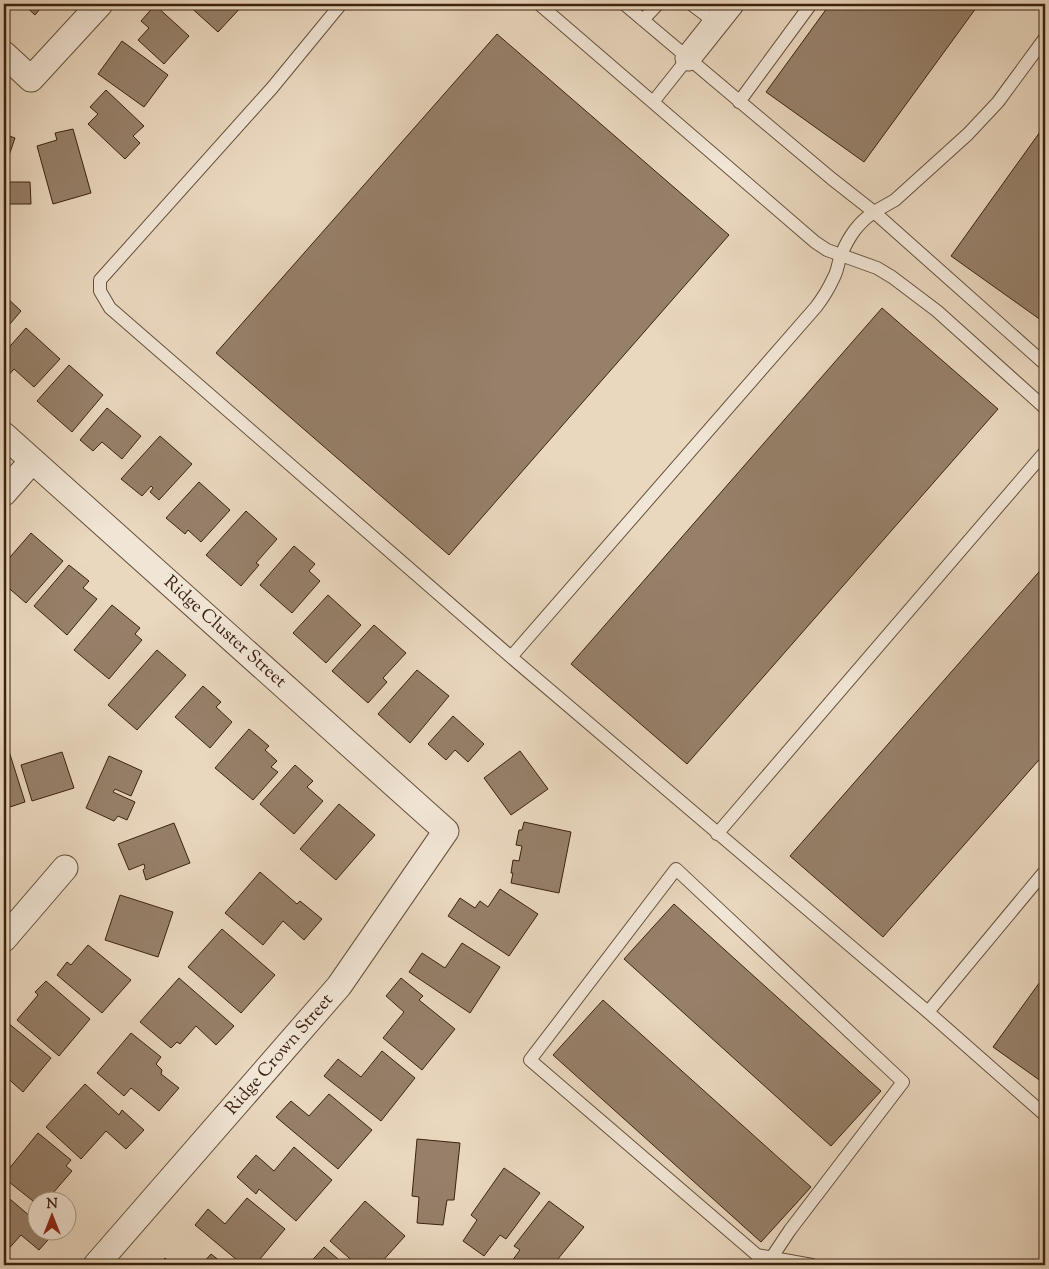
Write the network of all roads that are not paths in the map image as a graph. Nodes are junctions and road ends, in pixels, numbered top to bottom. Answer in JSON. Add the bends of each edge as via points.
{"nodes":[{"id":1,"x":100,"y":4,"type":"edge"},
{"id":2,"x":341,"y":4,"type":"edge"},
{"id":3,"x":539,"y":4,"type":"edge"},
{"id":4,"x":624,"y":4,"type":"edge"},
{"id":5,"x":658,"y":4,"type":"edge"},
{"id":6,"x":691,"y":4,"type":"edge"},
{"id":7,"x":811,"y":4,"type":"edge"},
{"id":8,"x":723,"y":13,"type":"edge"},
{"id":9,"x":643,"y":20,"type":"junction"},
{"id":10,"x":1045,"y":38,"type":"edge"},
{"id":11,"x":4,"y":54,"type":"edge"},
{"id":12,"x":688,"y":58,"type":"junction"},
{"id":13,"x":653,"y":102,"type":"junction"},
{"id":14,"x":739,"y":102,"type":"junction"},
{"id":15,"x":874,"y":212,"type":"junction"},
{"id":16,"x":841,"y":255,"type":"junction"},
{"id":17,"x":1045,"y":364,"type":"edge"},
{"id":18,"x":1045,"y":408,"type":"edge"},
{"id":19,"x":4,"y":435,"type":"edge"},
{"id":20,"x":1045,"y":452,"type":"edge"},
{"id":21,"x":32,"y":461,"type":"junction"},
{"id":22,"x":4,"y":493,"type":"edge"},
{"id":23,"x":510,"y":657,"type":"junction"},
{"id":24,"x":446,"y":831,"type":"joint"},
{"id":25,"x":717,"y":834,"type":"junction"},
{"id":26,"x":65,"y":868,"type":"dead end"},
{"id":27,"x":1045,"y":872,"type":"edge"},
{"id":28,"x":4,"y":939,"type":"edge"},
{"id":29,"x":928,"y":1012,"type":"junction"},
{"id":30,"x":1045,"y":1115,"type":"edge"},
{"id":31,"x":772,"y":1257,"type":"junction"},
{"id":32,"x":96,"y":1265,"type":"edge"},
{"id":33,"x":812,"y":1265,"type":"edge"}],
"edges":[{"from":1,"to":11,"type":"street","via":[[31,79]]},
{"from":2,"to":23,"type":"lane","via":[[272,88],[100,280],[100,291],[110,308]]},
{"from":3,"to":13,"type":"lane"},
{"from":4,"to":9,"type":"lane"},
{"from":5,"to":9,"type":"lane"},
{"from":6,"to":8,"type":"lane"},
{"from":7,"to":14,"type":"lane"},
{"from":8,"to":12,"type":"street"},
{"from":9,"to":12,"type":"lane"},
{"from":10,"to":15,"type":"lane","via":[[998,102],[968,134],[895,200]]},
{"from":12,"to":13,"type":"lane"},
{"from":12,"to":14,"type":"lane"},
{"from":13,"to":16,"type":"lane","via":[[815,242]]},
{"from":14,"to":15,"type":"lane"},
{"from":15,"to":16,"type":"lane","via":[[861,221]]},
{"from":15,"to":17,"type":"lane"},
{"from":16,"to":18,"type":"lane","via":[[892,277],[937,311]]},
{"from":16,"to":23,"type":"lane","via":[[836,275],[816,307]]},
{"from":19,"to":21,"type":"street","name":"Ridge Cluster Street"},
{"from":20,"to":25,"type":"lane"},
{"from":21,"to":22,"type":"street"},
{"from":21,"to":24,"type":"street","name":"Ridge Cluster Street"},
{"from":23,"to":25,"type":"lane"},
{"from":24,"to":32,"type":"street","name":"Ridge Crown Street","via":[[339,986]]},
{"from":25,"to":29,"type":"lane"},
{"from":26,"to":28,"type":"street"},
{"from":27,"to":29,"type":"lane"},
{"from":29,"to":30,"type":"lane"},
{"from":31,"to":31,"type":"lane","via":[[757,1255],[530,1060],[676,868],[903,1082]]},
{"from":31,"to":33,"type":"lane"}]}
